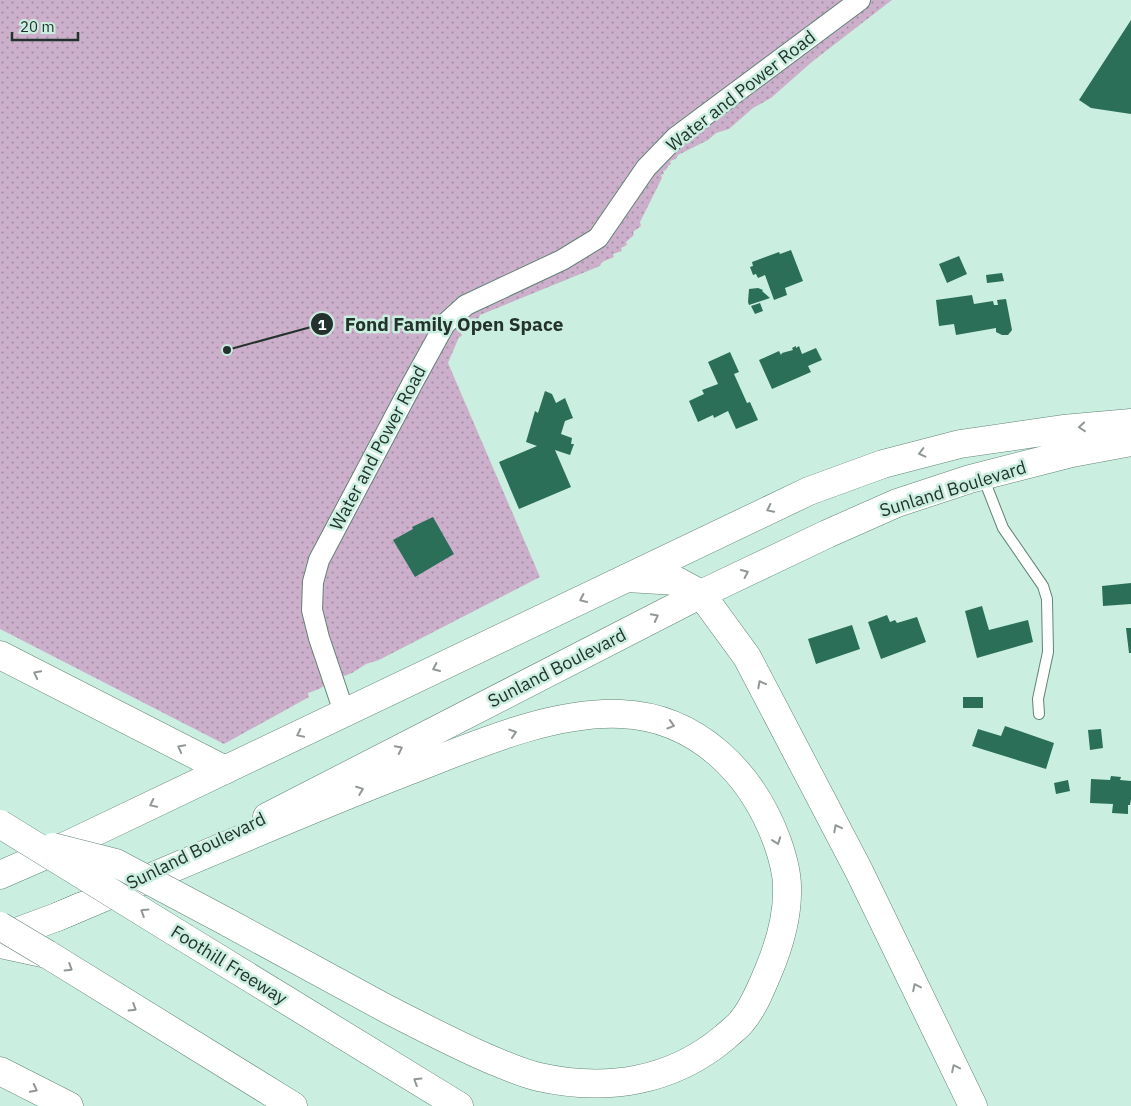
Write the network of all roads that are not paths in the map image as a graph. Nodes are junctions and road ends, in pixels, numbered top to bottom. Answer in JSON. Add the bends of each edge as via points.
{"nodes":[{"id":1,"x":860,"y":0,"type":"edge"},
{"id":2,"x":1131,"y":423,"type":"edge"},
{"id":3,"x":1131,"y":442,"type":"edge"},
{"id":4,"x":983,"y":476,"type":"junction"},
{"id":5,"x":627,"y":578,"type":"junction"},
{"id":6,"x":701,"y":594,"type":"junction"},
{"id":7,"x":0,"y":655,"type":"edge"},
{"id":8,"x":344,"y":712,"type":"junction"},
{"id":9,"x":1039,"y":714,"type":"dead end"},
{"id":10,"x":225,"y":770,"type":"junction"},
{"id":11,"x":0,"y":824,"type":"edge"},
{"id":12,"x":28,"y":841,"type":"junction"},
{"id":13,"x":0,"y":875,"type":"edge"},
{"id":14,"x":57,"y":917,"type":"junction"},
{"id":15,"x":0,"y":926,"type":"edge"},
{"id":16,"x":0,"y":938,"type":"edge"},
{"id":17,"x":0,"y":944,"type":"edge"},
{"id":18,"x":47,"y":954,"type":"junction"},
{"id":19,"x":0,"y":1072,"type":"edge"},
{"id":20,"x":69,"y":1106,"type":"edge"},
{"id":21,"x":294,"y":1106,"type":"edge"},
{"id":22,"x":459,"y":1106,"type":"edge"},
{"id":23,"x":973,"y":1106,"type":"edge"}],
"edges":[{"from":1,"to":8,"type":"street","name":"Water and Power Road","via":[[676,137],[646,168],[598,238],[562,260],[466,305],[445,324],[319,560],[313,582],[312,610]]},
{"from":2,"to":5,"type":"main road","name":"Sunland Boulevard","one_way":true,"via":[[960,444],[883,464],[809,490]]},
{"from":3,"to":4,"type":"main road","name":"Sunland Boulevard"},
{"from":6,"to":4,"type":"main road","name":"Sunland Boulevard","one_way":true,"via":[[897,503]]},
{"from":4,"to":9,"type":"lane","via":[[1003,528],[1042,586],[1047,599],[1048,652],[1038,699]]},
{"from":5,"to":6,"type":"main road","via":[[677,581]]},
{"from":5,"to":8,"type":"main road","name":"Sunland Boulevard","one_way":true},
{"from":14,"to":6,"type":"main road","name":"Sunland Boulevard","one_way":true,"via":[[217,842]]},
{"from":23,"to":6,"type":"main road","one_way":true,"via":[[859,871],[747,657]]},
{"from":10,"to":7,"type":"main road","one_way":true},
{"from":8,"to":10,"type":"main road","name":"Sunland Boulevard","one_way":true},
{"from":10,"to":13,"type":"main road","name":"Sunland Boulevard","one_way":true},
{"from":11,"to":12,"type":"main road","name":"Foothill Freeway","bridge":true},
{"from":14,"to":12,"type":"main road","one_way":true,"bridge":true,"via":[[336,799],[468,748],[553,720],[591,715],[624,714],[654,720],[682,728],[708,744],[733,766],[769,820],[787,886],[785,917],[777,950],[761,990],[742,1022],[714,1046],[682,1066],[648,1078],[610,1084],[576,1082],[538,1076],[506,1066],[443,1039],[227,922],[116,863]]},
{"from":22,"to":12,"type":"main road","name":"Foothill Freeway","one_way":true,"bridge":true},
{"from":14,"to":16,"type":"main road","name":"Sunland Boulevard"},
{"from":15,"to":18,"type":"main road","bridge":true},
{"from":17,"to":18,"type":"main road"},
{"from":18,"to":21,"type":"main road","one_way":true},
{"from":19,"to":20,"type":"main road","one_way":true}]}
